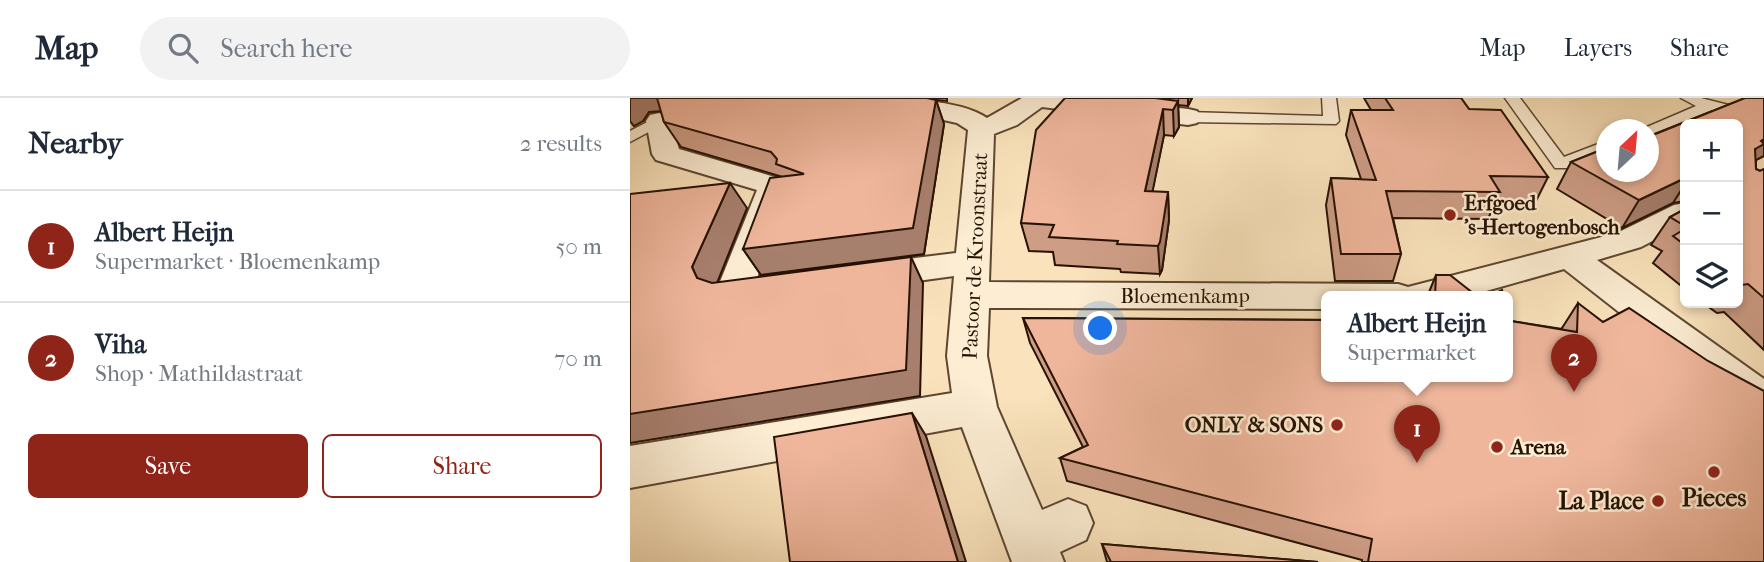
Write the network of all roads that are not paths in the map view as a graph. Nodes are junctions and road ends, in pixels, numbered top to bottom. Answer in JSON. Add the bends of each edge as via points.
{"nodes":[{"id":1,"x":705,"y":98,"type":"edge"},
{"id":2,"x":876,"y":98,"type":"edge"},
{"id":3,"x":1038,"y":98,"type":"edge"},
{"id":4,"x":1329,"y":98,"type":"edge"},
{"id":5,"x":1512,"y":98,"type":"edge"},
{"id":6,"x":1688,"y":98,"type":"edge"},
{"id":7,"x":1707,"y":107,"type":"junction"},
{"id":8,"x":1188,"y":117,"type":"joint"},
{"id":9,"x":1764,"y":120,"type":"edge"},
{"id":10,"x":659,"y":121,"type":"junction"},
{"id":11,"x":1659,"y":126,"type":"edge"},
{"id":12,"x":981,"y":130,"type":"junction"},
{"id":13,"x":630,"y":137,"type":"edge"},
{"id":14,"x":1596,"y":150,"type":"edge"},
{"id":15,"x":1680,"y":214,"type":"edge"},
{"id":16,"x":1569,"y":255,"type":"junction"},
{"id":17,"x":972,"y":278,"type":"junction"},
{"id":18,"x":839,"y":280,"type":"edge"},
{"id":19,"x":799,"y":285,"type":"edge"},
{"id":20,"x":1440,"y":291,"type":"edge"},
{"id":21,"x":1321,"y":294,"type":"edge"},
{"id":22,"x":1764,"y":402,"type":"edge"},
{"id":23,"x":976,"y":407,"type":"junction"},
{"id":24,"x":630,"y":467,"type":"edge"},
{"id":25,"x":1045,"y":542,"type":"edge"}],
"edges":[{"from":1,"to":10,"type":"lane"},
{"from":2,"to":12,"type":"street","via":[[965,117]]},
{"from":3,"to":8,"type":"street"},
{"from":3,"to":12,"type":"street","name":"Pastoor de Kroonstraat","via":[[1008,119]]},
{"from":4,"to":8,"type":"lane","via":[[1331,121]]},
{"from":5,"to":14,"type":"lane","via":[[1561,164]]},
{"from":6,"to":7,"type":"lane"},
{"from":7,"to":9,"type":"lane"},
{"from":7,"to":11,"type":"lane"},
{"from":10,"to":13,"type":"lane"},
{"from":10,"to":19,"type":"street","via":[[666,154],[774,186],[733,294]]},
{"from":12,"to":17,"type":"street","name":"Pastoor de Kroonstraat"},
{"from":15,"to":16,"type":"street","via":[[1629,240]]},
{"from":16,"to":20,"type":"street"},
{"from":16,"to":22,"type":"street"},
{"from":17,"to":18,"type":"street","name":"Bloemenkamp"},
{"from":17,"to":21,"type":"street","name":"Bloemenkamp"},
{"from":17,"to":23,"type":"street","name":"Pastoor de Kroonstraat","via":[[967,356]]},
{"from":23,"to":24,"type":"street"},
{"from":23,"to":25,"type":"street","name":"Pastoor de Kroonstraat"}]}
